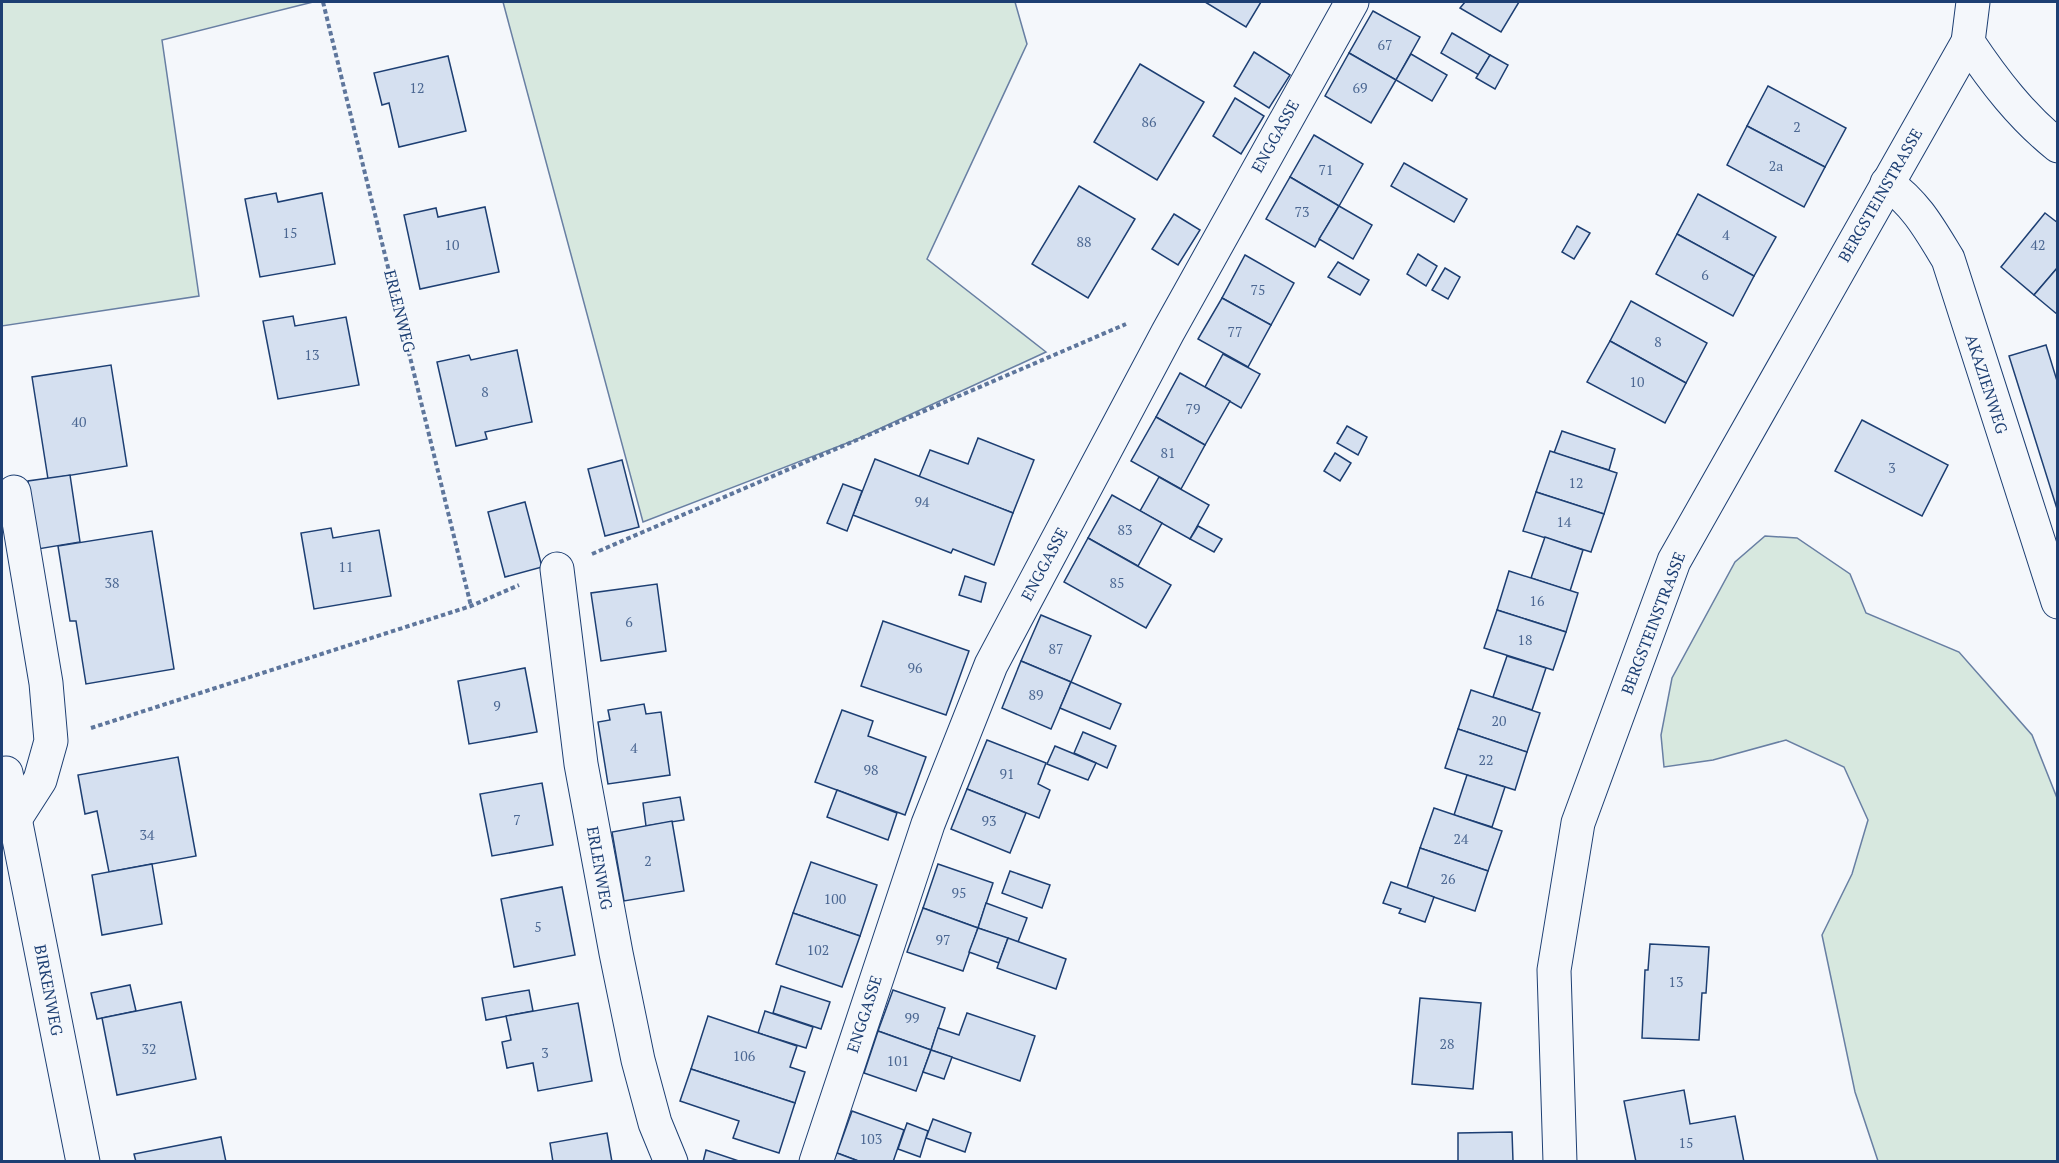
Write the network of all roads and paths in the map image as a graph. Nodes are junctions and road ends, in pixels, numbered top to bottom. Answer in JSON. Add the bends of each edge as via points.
{"nodes":[{"id":1,"x":323,"y":2,"type":"edge"},
{"id":2,"x":1352,"y":2,"type":"edge"},
{"id":3,"x":1973,"y":2,"type":"edge"},
{"id":4,"x":1968,"y":42,"type":"junction"},
{"id":5,"x":2058,"y":146,"type":"edge"},
{"id":6,"x":1887,"y":183,"type":"junction"},
{"id":7,"x":1126,"y":324,"type":"dead end"},
{"id":8,"x":14,"y":492,"type":"dead end"},
{"id":9,"x":557,"y":569,"type":"junction"},
{"id":10,"x":2058,"y":602,"type":"edge"},
{"id":11,"x":471,"y":606,"type":"junction"},
{"id":12,"x":51,"y":741,"type":"junction"},
{"id":13,"x":6,"y":773,"type":"dead end"},
{"id":14,"x":15,"y":819,"type":"junction"},
{"id":15,"x":83,"y":1161,"type":"edge"},
{"id":16,"x":671,"y":1161,"type":"edge"},
{"id":17,"x":816,"y":1161,"type":"edge"},
{"id":18,"x":1560,"y":1161,"type":"edge"}],
"edges":[{"from":1,"to":11,"type":"path","name":"ERLENWEG"},
{"from":2,"to":17,"type":"street","name":"ENGGASSE","via":[[1179,311],[991,665],[928,824]]},
{"from":3,"to":4,"type":"street"},
{"from":4,"to":5,"type":"street","via":[[1998,86]]},
{"from":4,"to":6,"type":"street","name":"BERGSTEINSTRASSE"},
{"from":6,"to":10,"type":"street","name":"AKAZIENWEG","via":[[1908,198],[1948,259]]},
{"from":6,"to":18,"type":"street","name":"BERGSTEINSTRASSE","via":[[1674,561],[1578,823],[1554,970]]},
{"from":7,"to":9,"type":"path"},
{"from":8,"to":12,"type":"street","via":[[46,683]]},
{"from":9,"to":11,"type":"path"},
{"from":9,"to":16,"type":"street","name":"ERLENWEG","via":[[581,764],[616,953],[638,1060],[655,1123]]},
{"from":11,"to":12,"type":"path"},
{"from":12,"to":14,"type":"street","via":[[40,780]]},
{"from":13,"to":14,"type":"street","name":"BIRKENWEG"},
{"from":14,"to":15,"type":"street","name":"BIRKENWEG"}]}
